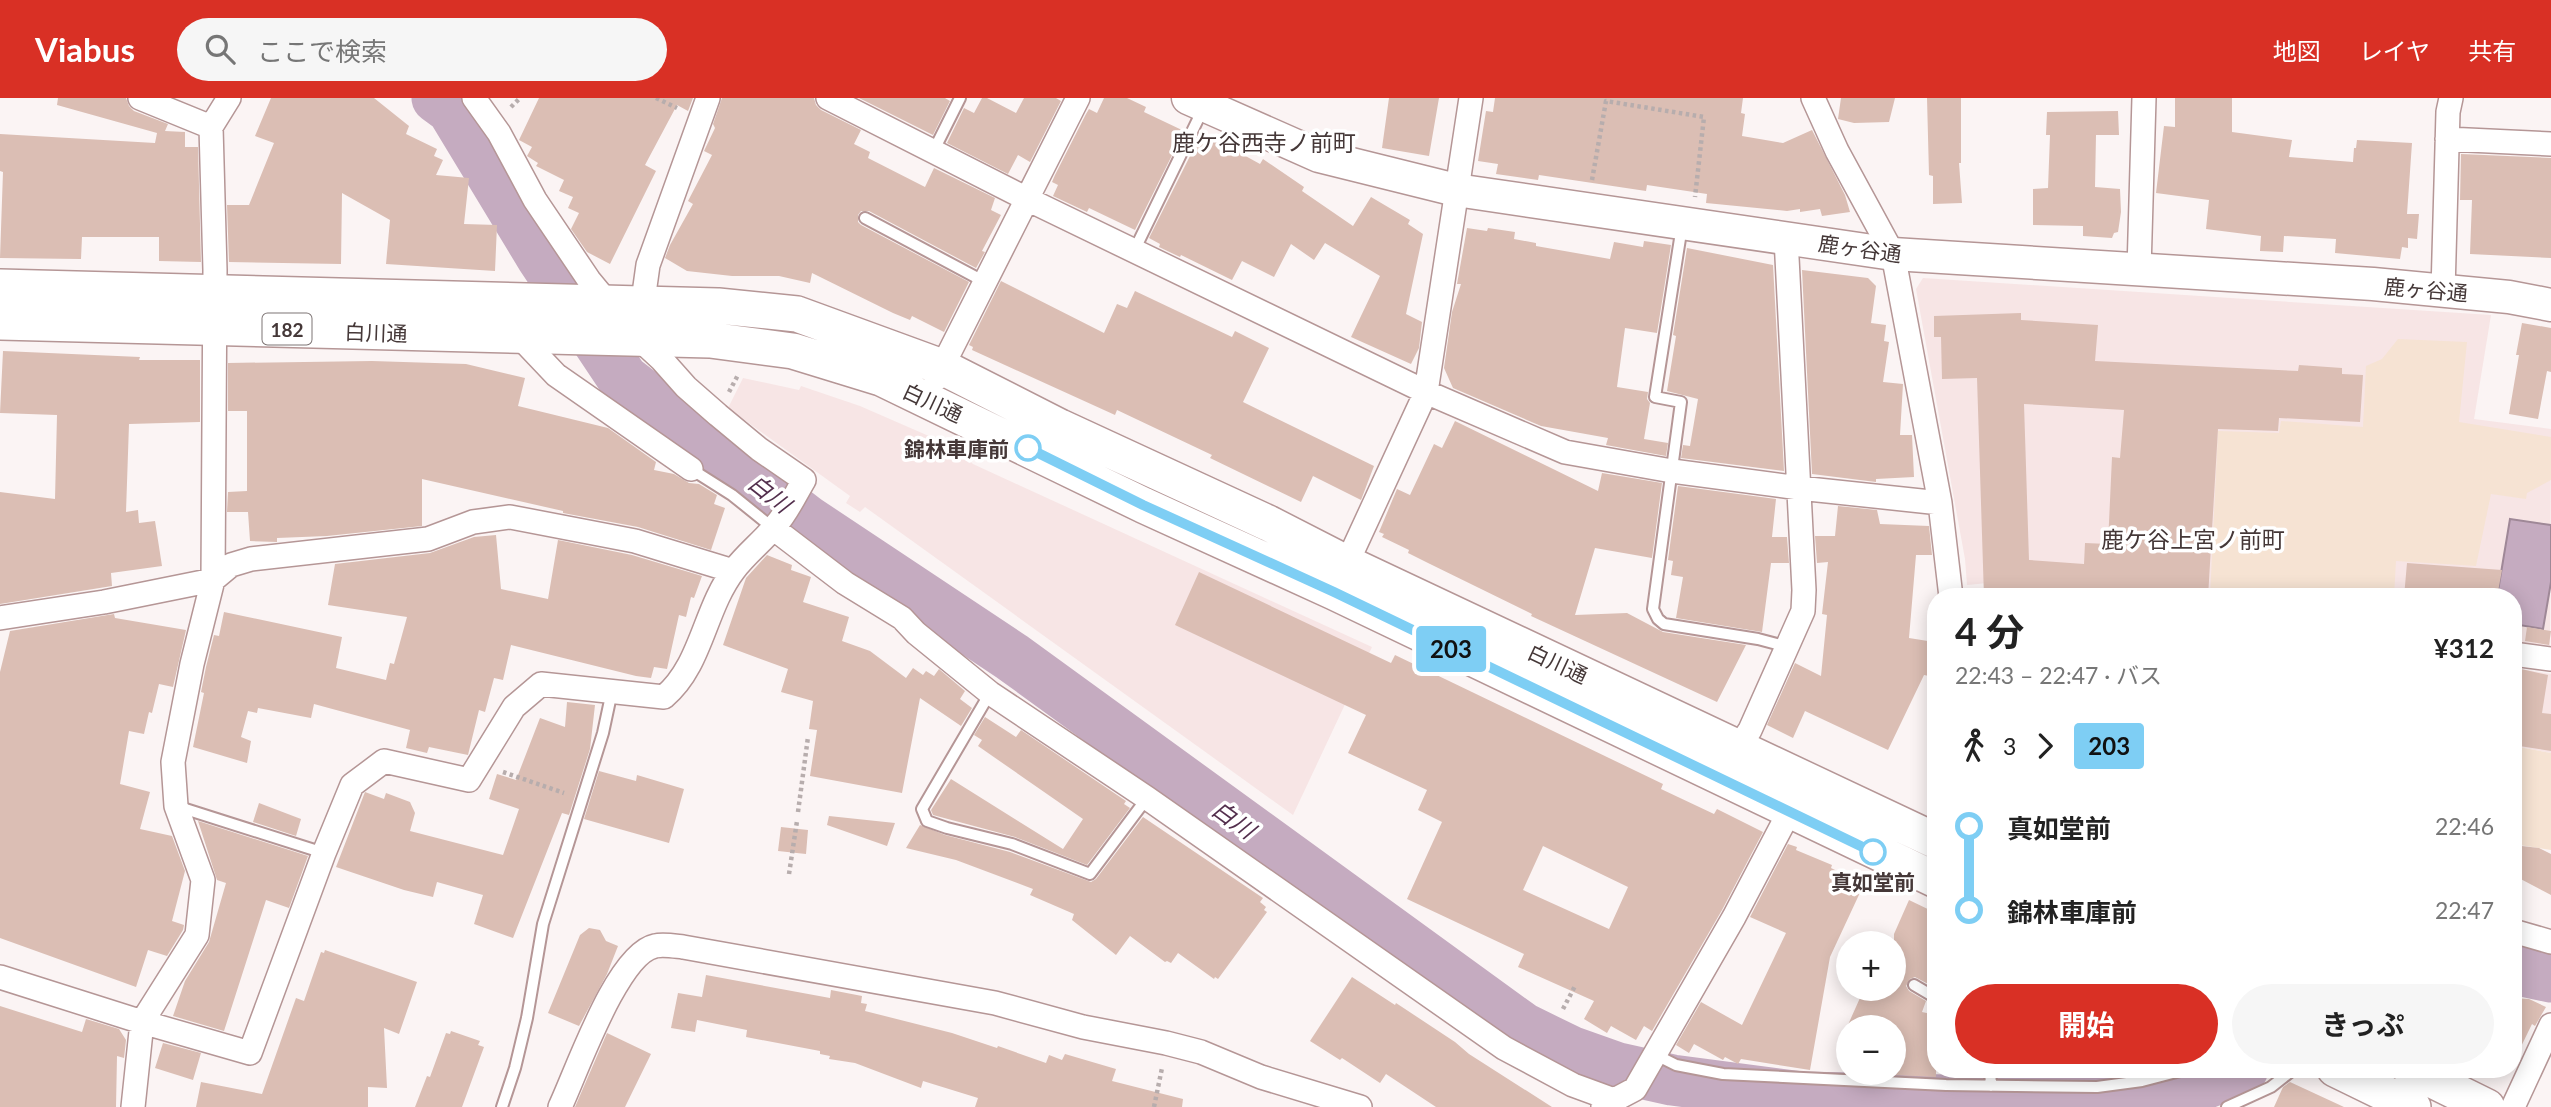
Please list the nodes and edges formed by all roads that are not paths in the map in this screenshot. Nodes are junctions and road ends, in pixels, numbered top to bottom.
1 (140, 98) edge
2 (229, 98) edge
3 (474, 98) edge
4 (708, 98) edge
5 (828, 98) edge
6 (960, 98) edge
7 (1078, 98) edge
8 (1471, 98) edge
9 (1813, 98) edge
10 (2144, 98) edge
11 (2451, 98) edge
12 (1196, 102) edge
13 (211, 127) junction
14 (2447, 139) junction
15 (2551, 144) edge
16 (933, 152) junction
17 (1456, 190) junction
18 (1027, 200) junction
19 (866, 218) dead end
20 (1687, 224) junction
21 (1786, 238) junction
22 (1134, 251) junction
23 (1893, 254) junction
24 (2139, 270) junction
25 (985, 282) junction
26 (0, 286) edge
27 (2443, 291) junction
28 (215, 292) junction
29 (616, 304) junction
30 (2551, 305) edge
31 (0, 322) edge
32 (213, 327) junction
33 (519, 336) junction
34 (630, 339) junction
35 (942, 367) junction
36 (1426, 392) junction
37 (926, 399) junction
38 (691, 468) joint
39 (1672, 471) junction
40 (1799, 488) junction
41 (1940, 503) junction
42 (776, 526) junction
43 (733, 571) junction
44 (1340, 577) junction
45 (213, 580) junction
46 (1950, 588) edge
47 (0, 618) edge
48 (1788, 647) junction
49 (2522, 655) edge
50 (2551, 659) edge
51 (612, 691) junction
52 (990, 693) junction
53 (1738, 748) junction
54 (1806, 781) junction
55 (1147, 798) junction
56 (176, 806) junction
57 (1789, 811) junction
58 (1927, 837) edge
59 (324, 853) junction
60 (1927, 876) edge
61 (2522, 934) edge
62 (2551, 942) edge
63 (0, 977) edge
64 (1914, 985) dead end
65 (1927, 993) edge
66 (142, 1022) junction
67 (2551, 1025) edge
68 (1652, 1059) junction
69 (1991, 1078) edge
70 (2154, 1078) edge
71 (2282, 1078) edge
72 (2353, 1078) edge
73 (2428, 1078) edge
74 (1991, 1086) junction
75 (1607, 1104) edge
76 (133, 1107) edge
77 (502, 1107) edge
78 (560, 1107) edge
79 (1360, 1107) edge
80 (2227, 1107) edge
81 (2413, 1107) edge
82 (2487, 1107) edge
83 (2513, 1107) edge

1 - 13 street
2 - 13 street
3 - 29 street
4 - 29 street
5 - 16 street
6 - 16 lane
7 - 18 street
8 - 17 street
9 - 23 street
10 - 24 street
11 - 14 street
12 - 17 street, 鹿ヶ谷通
12 - 22 lane
13 - 28 street
14 - 15 street
14 - 27 street
16 - 18 street
17 - 20 street, 鹿ヶ谷通
17 - 36 street
18 - 22 street
18 - 25 street
19 - 25 lane
20 - 21 street, 鹿ヶ谷通
20 - 39 lane
21 - 23 street, 鹿ヶ谷通
21 - 40 street
22 - 36 street
23 - 24 street, 鹿ヶ谷通
23 - 41 street
24 - 27 street, 鹿ヶ谷通
25 - 35 street
26 - 28 main road, 白川通 / 182
27 - 30 street, 鹿ヶ谷通
28 - 29 main road, 白川通 / 182
28 - 32 street
29 - 34 street
29 - 34 street
29 - 35 main road, 白川通 / 182
31 - 32 main road, 白川通 / 182
32 - 33 main road, 白川通 / 182
32 - 45 street
33 - 34 main road, 白川通 / 182
33 - 38 street
34 - 37 main road, 白川通 / 182
34 - 42 street
35 - 37 street
35 - 44 main road, 白川通 / 182
36 - 39 street
36 - 44 street
37 - 44 main road, 白川通 / 182
38 - 42 lane
39 - 40 street
39 - 48 lane
40 - 41 street
40 - 48 street
41 - 46 street
42 - 43 street
42 - 52 street
43 - 45 street
43 - 51 street
44 - 53 main road, 白川通 / 182
44 - 57 main road, 白川通 / 182
45 - 47 street
45 - 56 street
48 - 53 street
49 - 50 street
51 - 59 street
51 - 77 lane
52 - 55 street
52 - 55 lane
53 - 54 main road, 白川通 / 182
54 - 57 street
54 - 58 main road, 白川通 / 182
55 - 75 street
56 - 59 lane
56 - 66 street
57 - 60 main road, 白川通 / 182
57 - 68 street
59 - 66 street
61 - 62 street
63 - 66 street
64 - 65 lane
66 - 76 street
67 - 83 street
68 - 74 lane
68 - 75 street
69 - 74 lane
70 - 74 lane
71 - 80 lane
72 - 81 main road
73 - 82 main road
78 - 79 street

